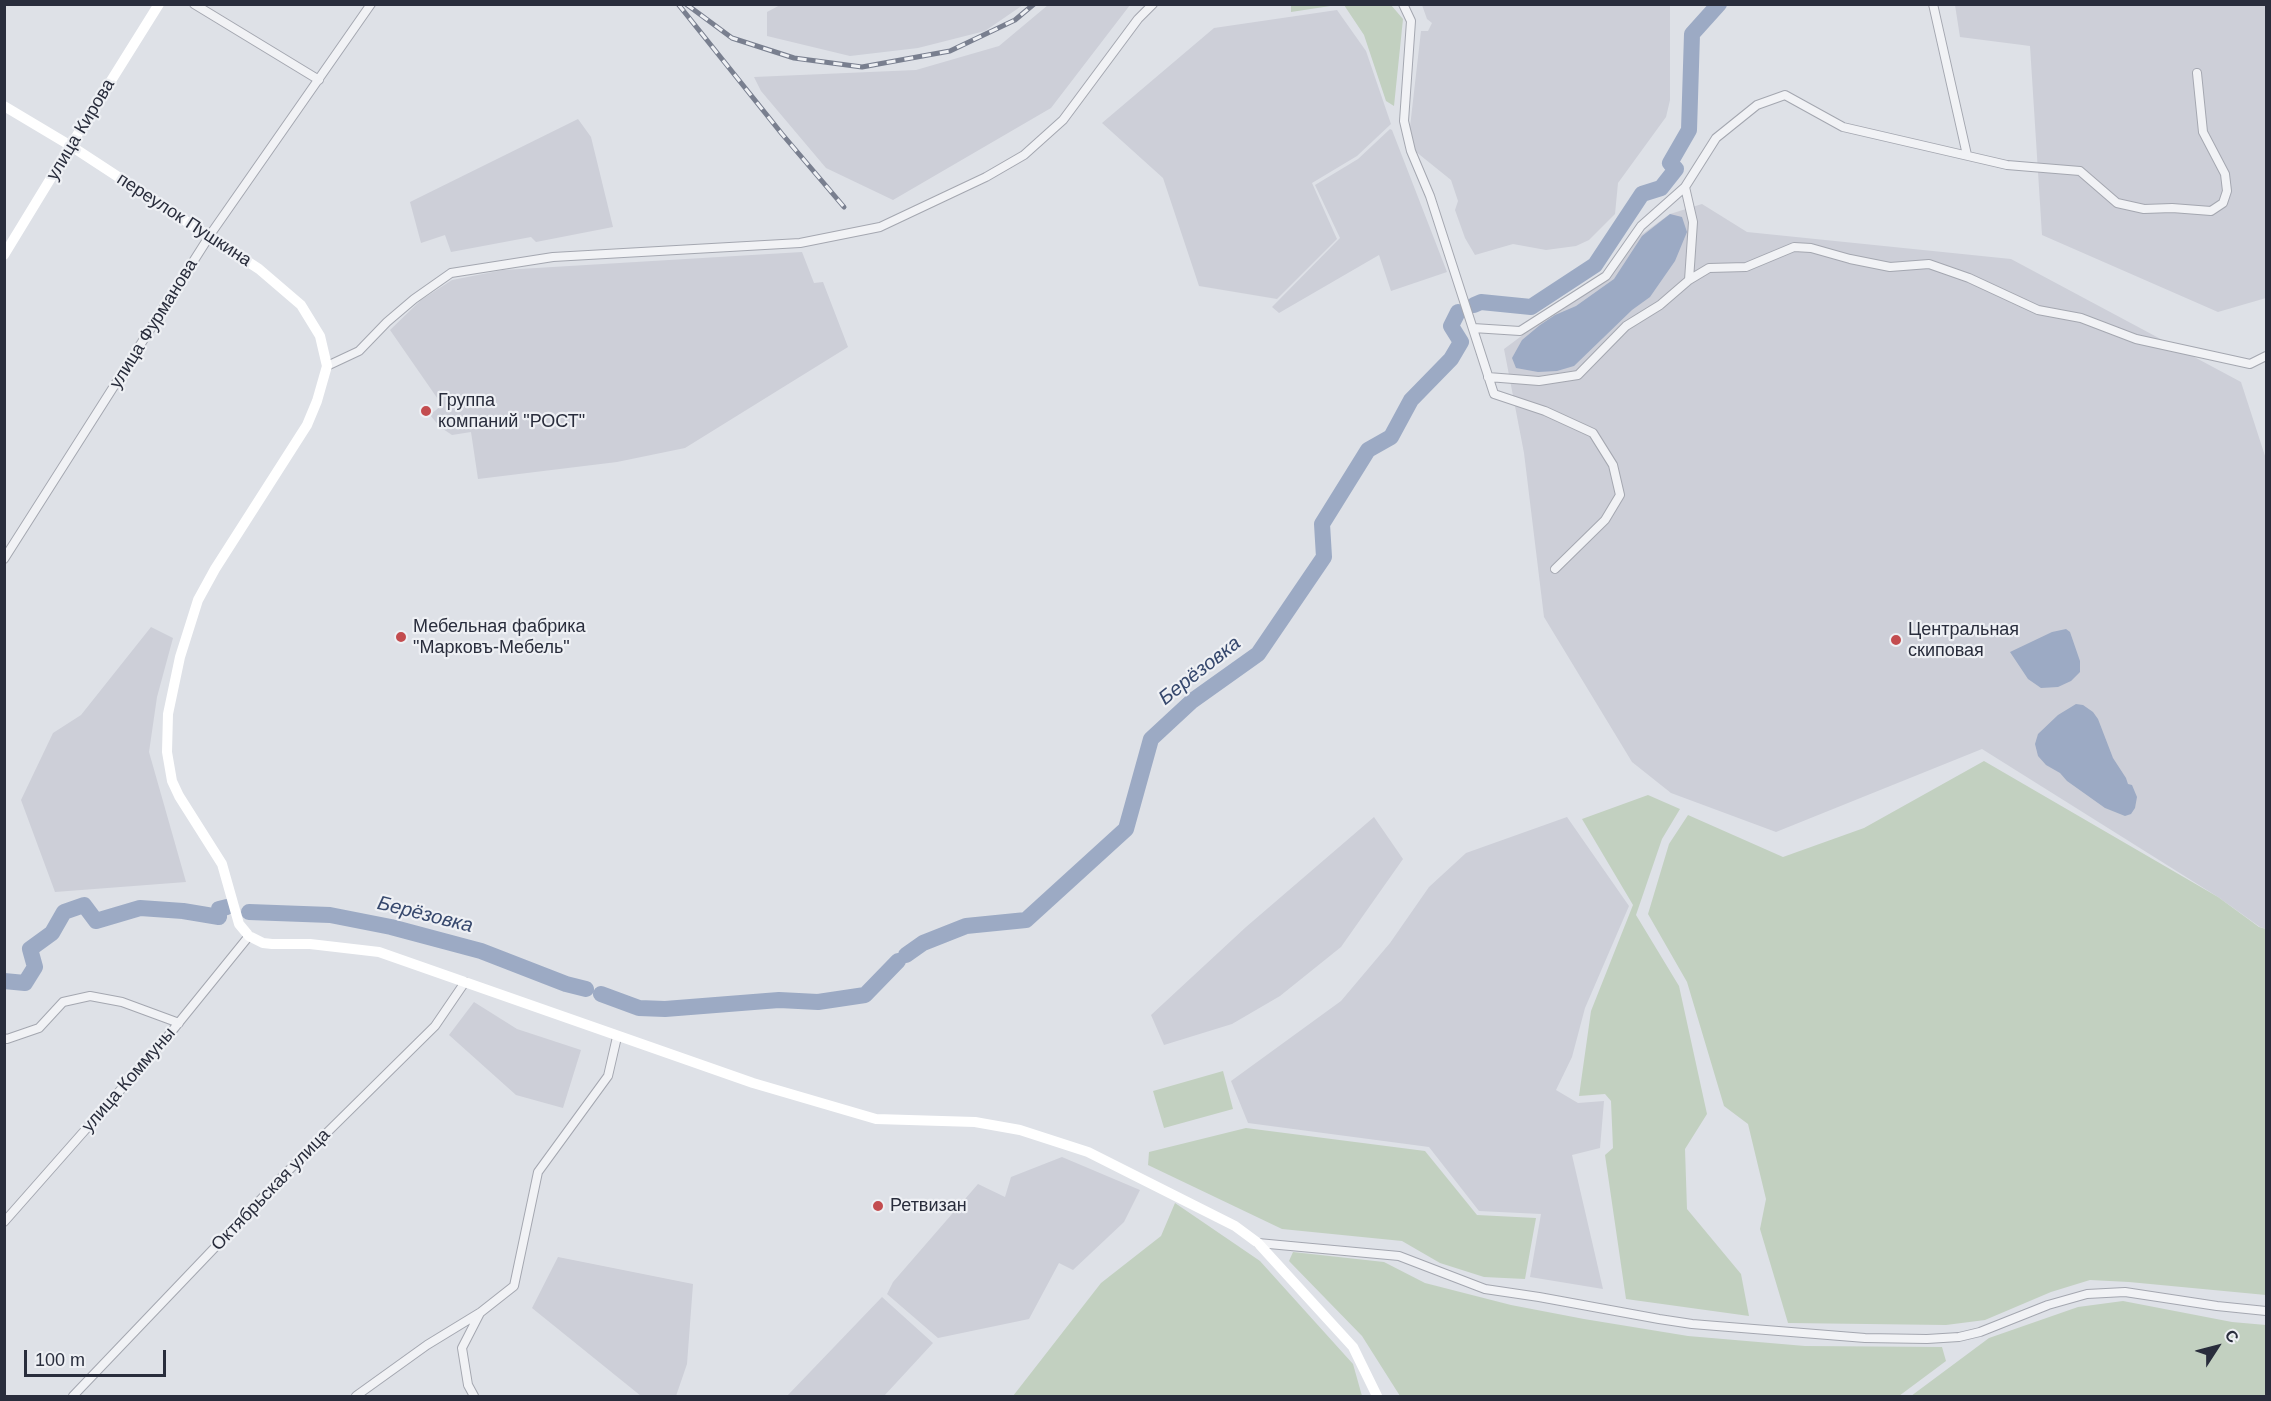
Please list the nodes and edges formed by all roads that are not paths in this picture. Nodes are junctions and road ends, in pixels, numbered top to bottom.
1 (159, 4) edge
2 (194, 4) edge
3 (371, 4) edge
4 (1153, 4) edge
5 (1403, 4) edge
6 (1932, 4) edge
7 (2197, 73) dead end
8 (319, 80) junction
9 (4, 106) edge
10 (71, 146) junction
11 (1967, 155) junction
12 (1685, 187) junction
13 (209, 237) junction
14 (4, 255) edge
15 (1689, 280) junction
16 (1473, 328) junction
17 (2266, 356) edge
18 (327, 366) junction
19 (1488, 377) junction
20 (4, 559) edge
21 (1555, 569) dead end
22 (249, 936) junction
23 (465, 982) junction
24 (179, 1023) junction
25 (616, 1037) junction
26 (4, 1038) edge
27 (4, 1222) edge
28 (1258, 1244) junction
29 (2266, 1311) edge
30 (481, 1312) junction
31 (73, 1396) edge
32 (356, 1396) edge
33 (474, 1396) edge
34 (1377, 1396) edge

1 - 10 street, улица Кирова
2 - 8 street
3 - 8 street, улица Фурманова
4 - 18 street
5 - 16 street
6 - 11 street
7 - 11 street
8 - 13 street, улица Фурманова
9 - 10 street, переулок Пушкина
10 - 13 street, переулок Пушкина
10 - 14 street, улица Кирова
11 - 12 street
12 - 15 street
12 - 16 street
13 - 18 street, переулок Пушкина
13 - 20 street, улица Фурманова
15 - 17 street
15 - 19 street
16 - 19 street
18 - 22 street
19 - 21 street
22 - 23 street
22 - 24 street, улица Коммуны
23 - 25 street
23 - 31 street, Октябрьская улица
24 - 26 street
24 - 27 street, улица Коммуны
25 - 28 street
25 - 30 street
28 - 29 street
28 - 34 street
30 - 32 street
30 - 33 street

